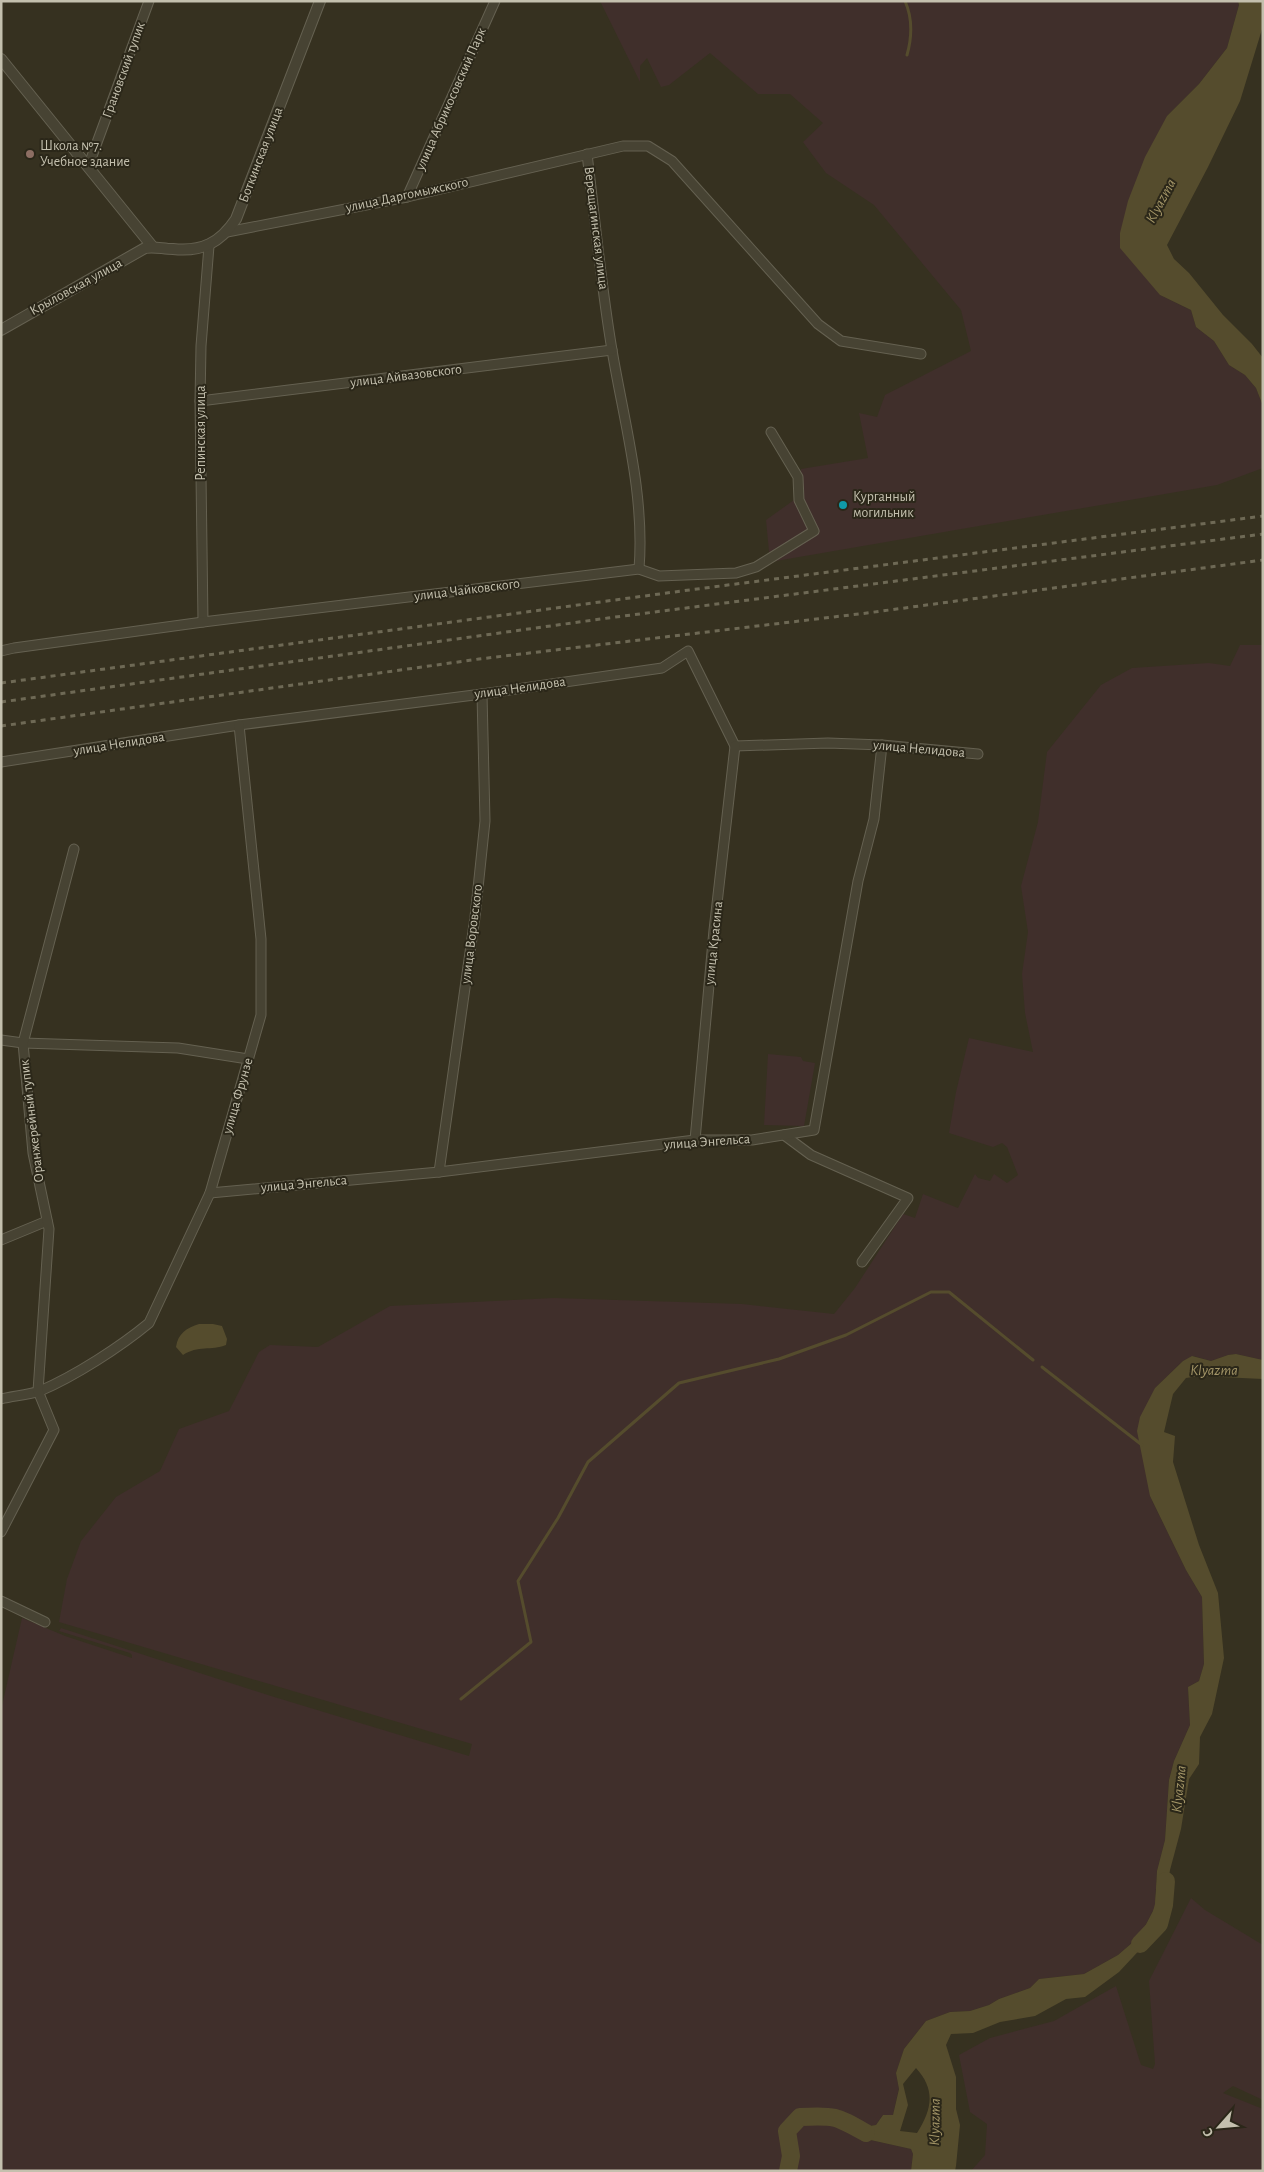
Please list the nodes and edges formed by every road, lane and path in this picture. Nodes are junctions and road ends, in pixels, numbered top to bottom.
1 (149, 1) edge
2 (320, 1) edge
3 (495, 1) edge
4 (1, 59) edge
5 (587, 154) junction
6 (88, 167) junction
7 (407, 197) junction
8 (227, 232) junction
9 (152, 246) junction
10 (209, 246) junction
11 (1, 330) edge
12 (612, 350) junction
13 (921, 354) dead end
14 (200, 401) junction
15 (771, 432) dead end
16 (638, 569) junction
17 (203, 622) junction
18 (1, 651) edge
19 (482, 694) junction
20 (239, 725) junction
21 (882, 745) junction
22 (735, 746) junction
23 (978, 754) dead end
24 (1, 762) edge
25 (74, 849) dead end
26 (1, 1040) edge
27 (23, 1043) junction
28 (248, 1059) junction
29 (784, 1135) junction
30 (695, 1140) junction
31 (439, 1172) junction
32 (210, 1193) junction
33 (47, 1221) junction
34 (1, 1240) edge
35 (862, 1262) dead end
36 (38, 1391) junction
37 (1, 1399) edge
38 (1, 1532) edge
39 (1, 1601) edge
40 (45, 1622) dead end

1 - 6 street, Грановский тупик
2 - 8 street, Боткинская улица
3 - 7 street, улица Абрикосовский Парк
4 - 6 street
5 - 7 street, улица Даргомыжского
5 - 12 street, Верещагинская улица
5 - 13 street, Верещагинская улица
6 - 9 street
7 - 8 street, улица Даргомыжского
8 - 10 street, Боткинская улица
9 - 10 street
9 - 11 street, Крыловская улица
10 - 14 street, Репинская улица
12 - 14 street, улица Айвазовского
12 - 16 street, Верещагинская улица
14 - 17 street, Репинская улица
15 - 16 street, улица Чайковского
16 - 17 street, улица Чайковского
17 - 18 street, улица Чайковского
19 - 20 street, улица Нелидова
19 - 22 street, улица Нелидова
19 - 31 street, улица Воровского
20 - 24 street, улица Нелидова
20 - 28 street, улица Фрунзе
21 - 22 street, улица Нелидова
21 - 23 street, улица Нелидова
21 - 29 street, улица Энгельса
22 - 30 street, улица Красина
25 - 27 street, Оранжерейный тупик
26 - 27 street
27 - 28 street
27 - 33 street, Оранжерейный тупик
28 - 32 street, улица Фрунзе
29 - 30 street, улица Энгельса
29 - 35 street
30 - 31 street, улица Энгельса
31 - 32 street, улица Энгельса
32 - 36 street, улица Фрунзе
33 - 34 street
33 - 36 street, Оранжерейный тупик
36 - 37 street, улица Фрунзе
36 - 38 street, Оранжерейный тупик
39 - 40 street

